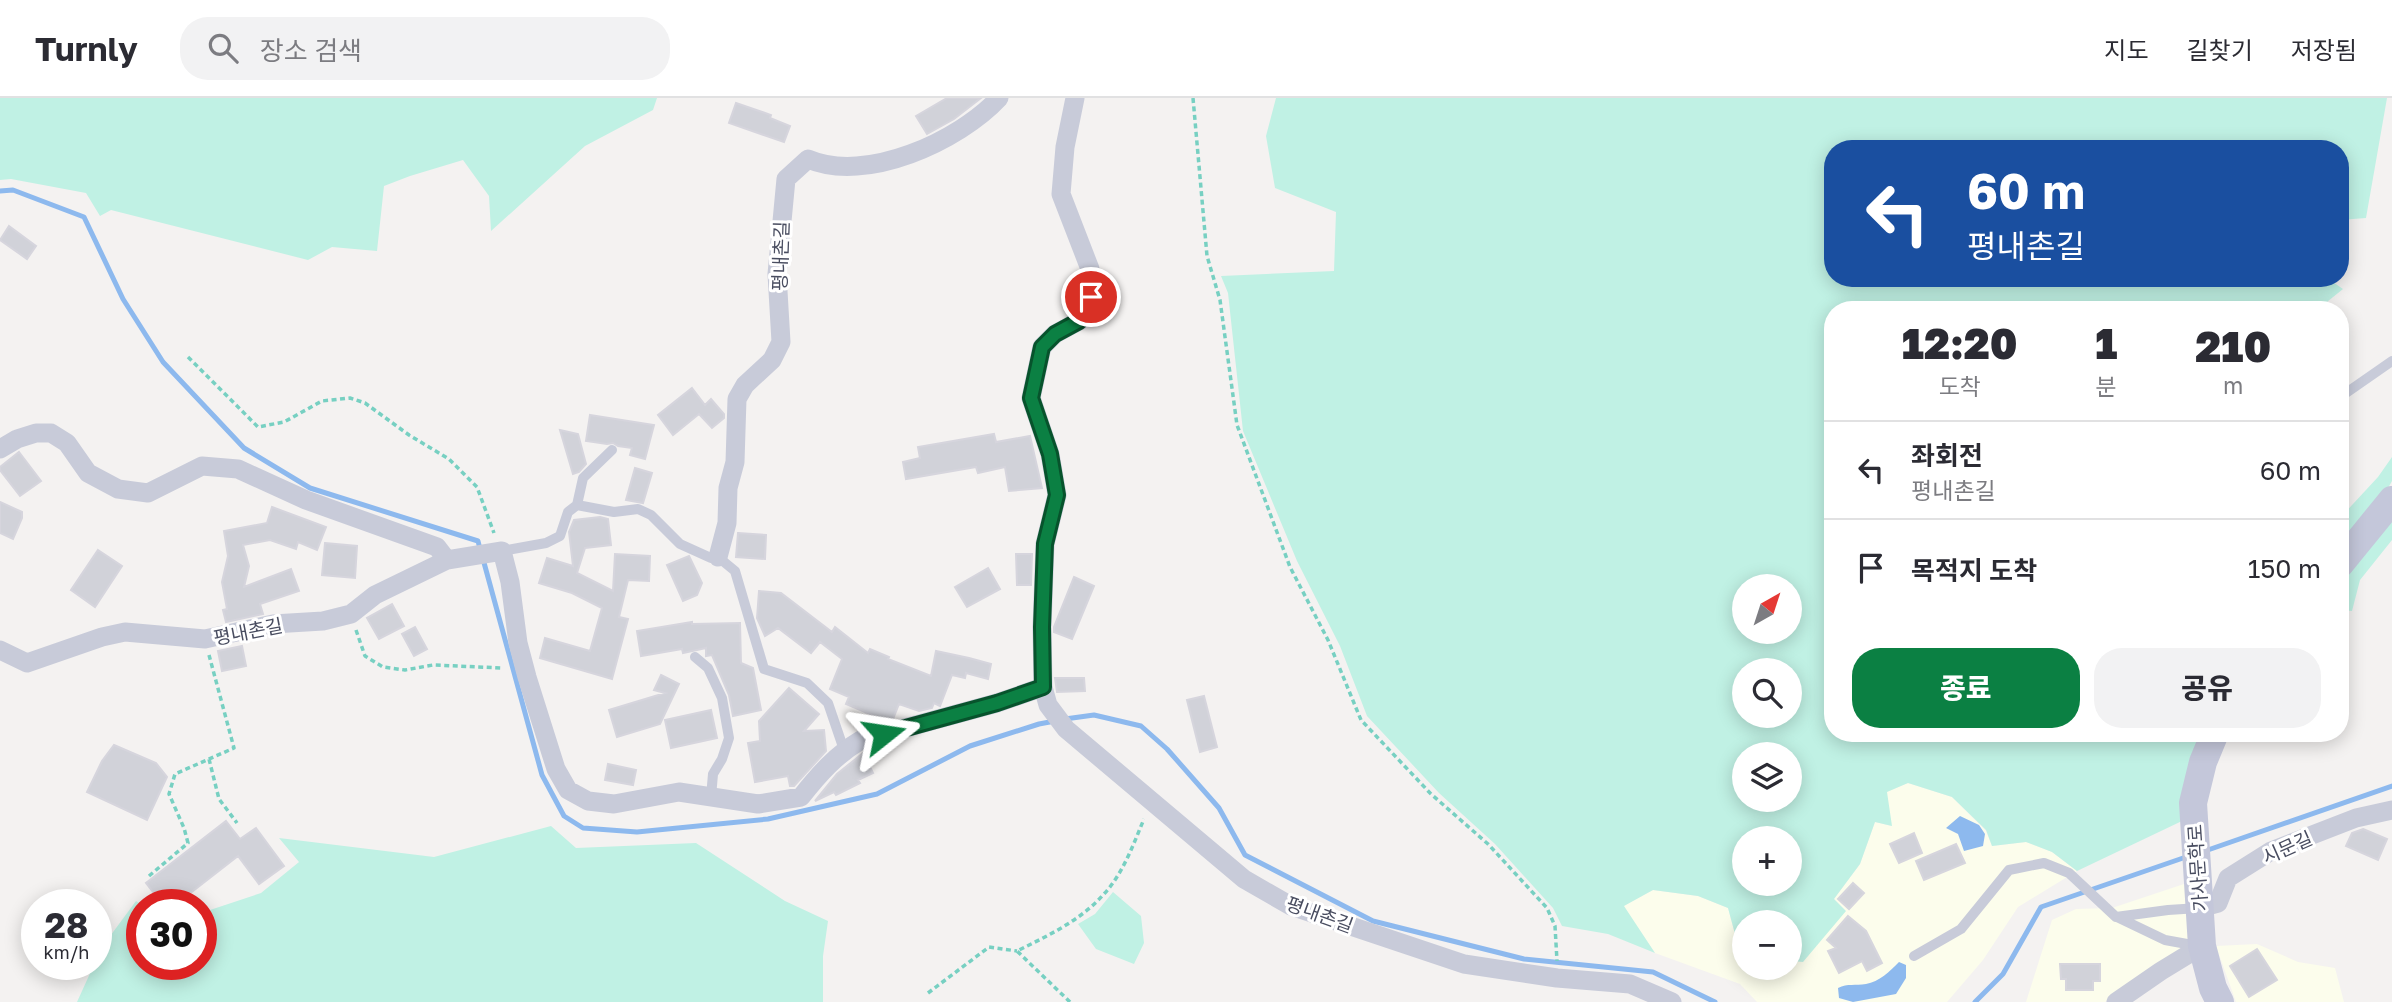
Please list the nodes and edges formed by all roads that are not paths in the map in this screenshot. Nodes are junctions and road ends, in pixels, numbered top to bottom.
1 (999, 98) edge
2 (1075, 98) edge
3 (2392, 361) edge
4 (2349, 391) edge
5 (0, 449) edge
6 (612, 450) dead end
7 (2392, 500) edge
8 (577, 505) junction
9 (498, 552) junction
10 (2349, 553) edge
11 (719, 556) junction
12 (456, 559) junction
13 (0, 650) edge
14 (695, 657) dead end
15 (1045, 696) junction
16 (2212, 742) edge
17 (844, 750) junction
18 (710, 797) junction
19 (2392, 810) edge
20 (2199, 897) junction
21 (2113, 914) junction
22 (2202, 946) junction
23 (1914, 956) dead end
24 (1672, 1002) edge
25 (2116, 1002) edge
26 (2220, 1002) edge

1 - 11 street, 평내촌길
2 - 15 street
3 - 4 lane
5 - 12 street
6 - 8 lane, 평내촌길
7 - 10 main road
8 - 9 lane, 평내촌길
8 - 11 lane
9 - 12 street, 평내촌길
9 - 18 street
11 - 17 lane
12 - 13 street, 평내촌길
14 - 18 lane
15 - 17 street
15 - 24 street, 평내촌길
16 - 20 main road, 가사문학로
17 - 18 street
19 - 20 street, 시문길
20 - 21 lane
20 - 22 main road, 가사문학로
21 - 22 lane
21 - 23 lane
22 - 25 street
22 - 26 main road, 가사문학로

